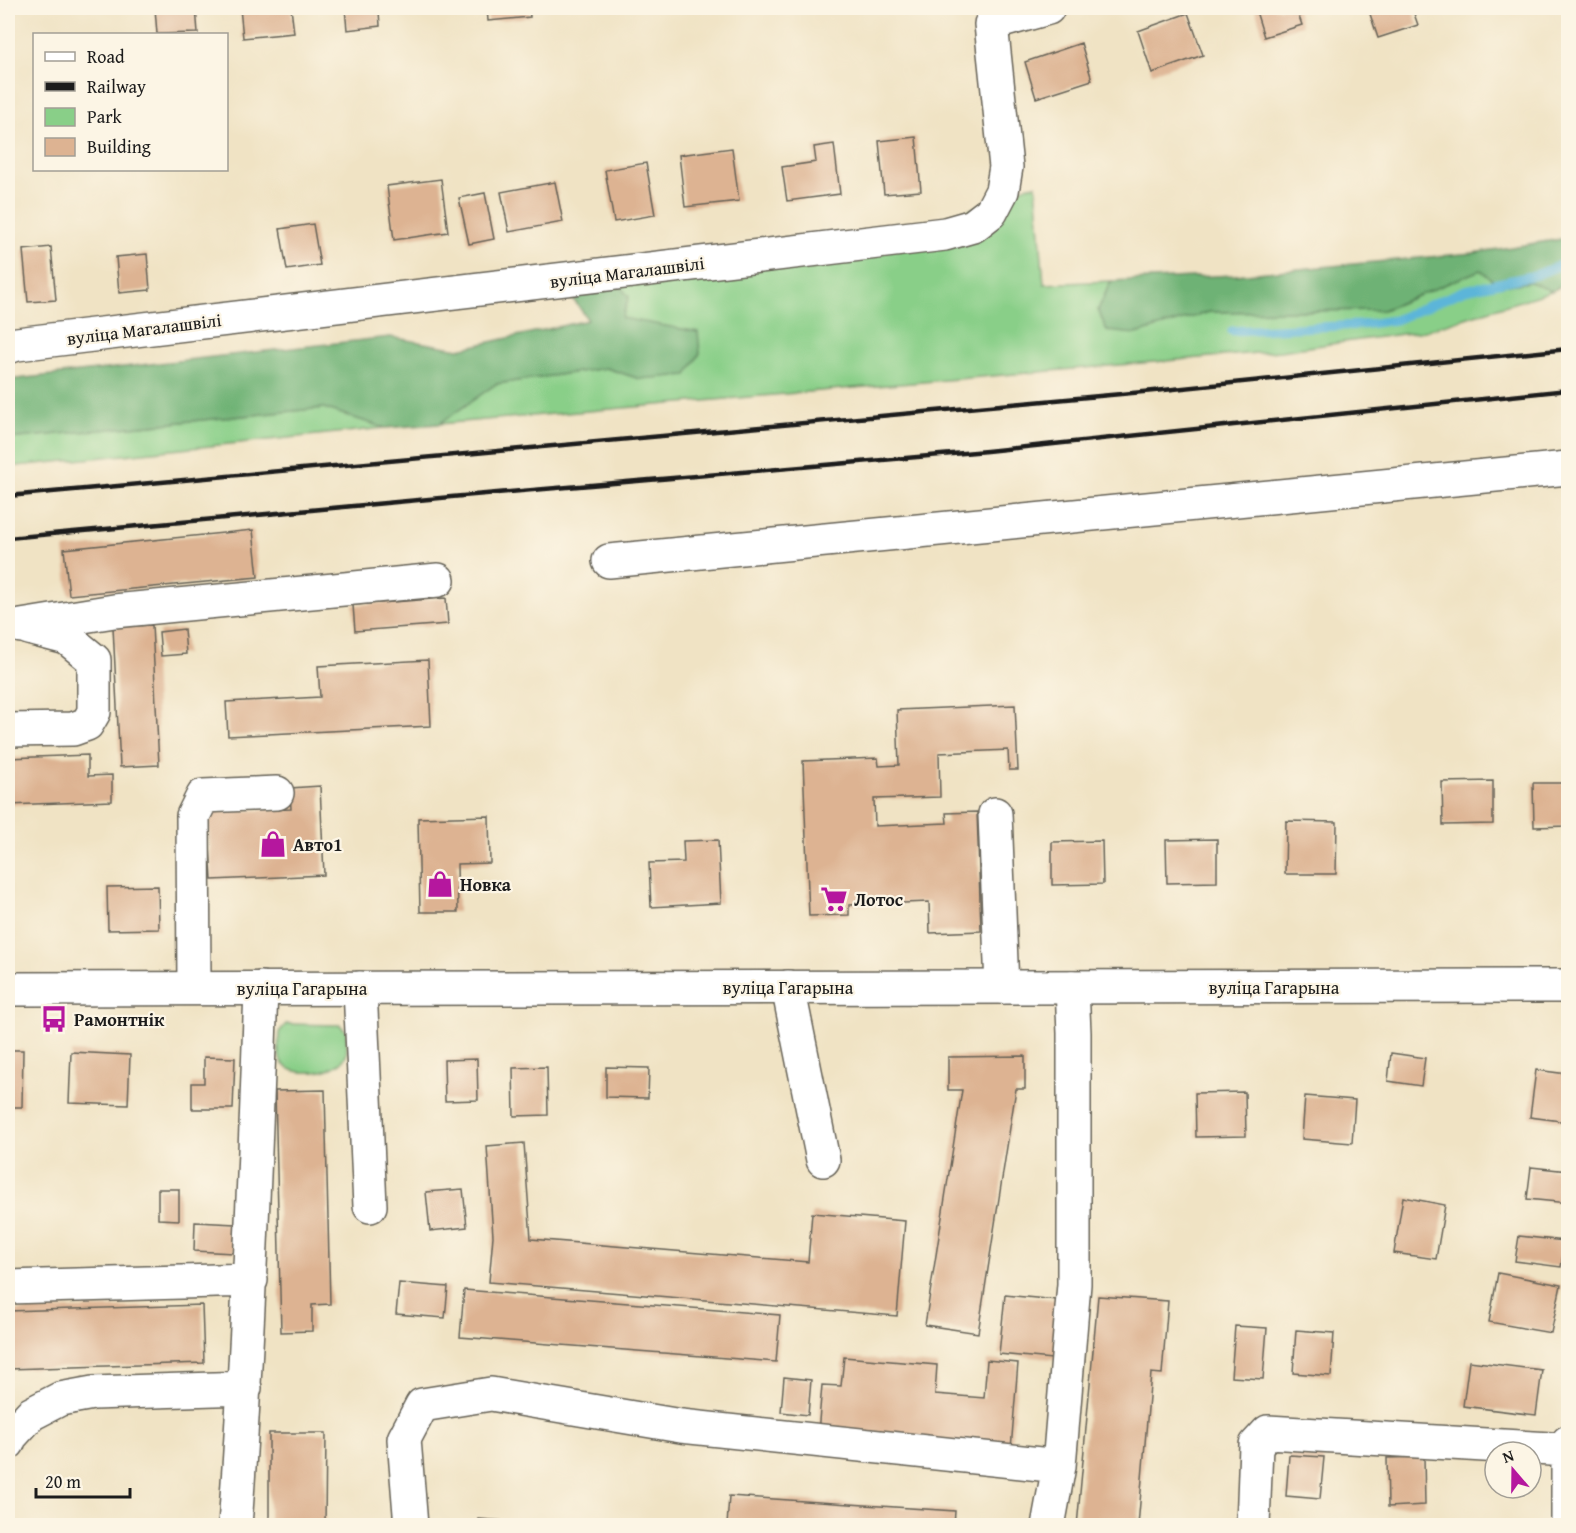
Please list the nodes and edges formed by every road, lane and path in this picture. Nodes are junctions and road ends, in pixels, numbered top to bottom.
1 (1048, 8) edge
2 (984, 16) edge
3 (8, 347) edge
4 (1569, 468) edge
5 (609, 561) dead end
6 (438, 580) dead end
7 (14, 628) edge
8 (8, 730) edge
9 (277, 792) dead end
10 (995, 814) dead end
11 (1569, 986) edge
12 (788, 987) junction
13 (1002, 987) junction
14 (1072, 987) junction
15 (194, 988) junction
16 (261, 988) junction
17 (360, 988) junction
18 (8, 989) edge
19 (823, 1160) dead end
20 (370, 1206) dead end
21 (250, 1280) junction
22 (8, 1287) edge
23 (245, 1388) junction
24 (8, 1443) edge
25 (1568, 1446) edge
26 (1059, 1466) junction
27 (235, 1526) edge
28 (411, 1526) edge
29 (1048, 1526) edge
30 (1253, 1526) edge
31 (1568, 1526) edge

1 - 2 main road, вуліца Магалашвілі
2 - 3 main road, вуліца Магалашвілі
4 - 5 main road
6 - 7 main road
7 - 8 main road
9 - 15 main road
10 - 13 main road
11 - 14 main road, вуліца Гагарына
12 - 13 main road, вуліца Гагарына
12 - 17 main road, вуліца Гагарына
12 - 19 main road
13 - 14 main road, вуліца Гагарына
14 - 26 main road
15 - 16 main road, вуліца Гагарына
15 - 18 main road, вуліца Гагарына
16 - 17 main road, вуліца Гагарына
16 - 21 main road
17 - 20 main road
21 - 22 main road
21 - 23 main road
23 - 24 main road
23 - 27 main road
25 - 30 main road
25 - 31 main road
26 - 28 main road
26 - 29 main road

